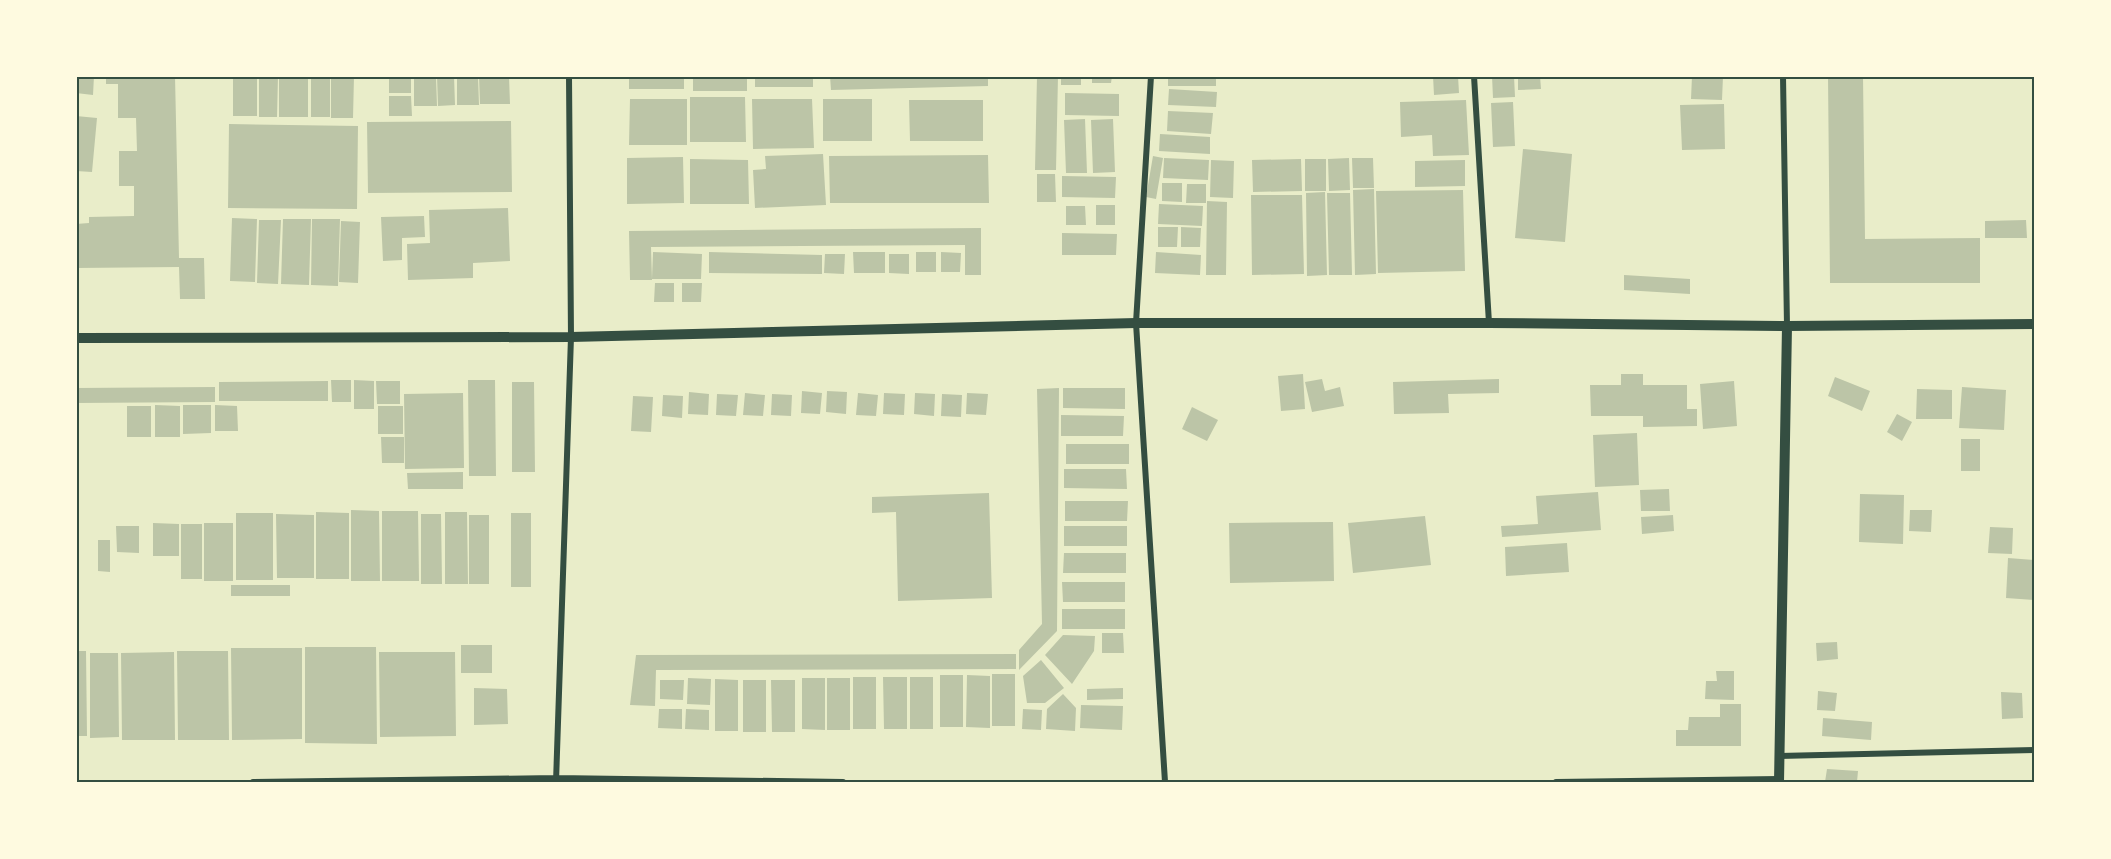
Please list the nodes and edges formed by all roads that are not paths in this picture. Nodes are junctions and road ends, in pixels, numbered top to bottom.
1 (569, 76) edge
2 (1151, 76) edge
3 (1474, 76) edge
4 (1783, 76) edge
5 (1136, 323) junction
6 (1489, 323) junction
7 (2034, 324) edge
8 (1787, 326) junction
9 (572, 337) junction
10 (76, 338) edge
11 (2034, 750) edge
12 (1779, 756) junction
13 (556, 780) edge
14 (1779, 781) edge
15 (253, 783) edge
16 (843, 783) edge
17 (1165, 783) edge
18 (1556, 783) edge

1 - 9 street
2 - 5 street
3 - 6 street
4 - 8 street
5 - 6 street
5 - 9 street
5 - 17 street
6 - 8 street
7 - 8 street
8 - 12 street
9 - 10 street
9 - 13 street
11 - 12 street
12 - 14 street
13 - 15 street
13 - 16 street
14 - 18 street

